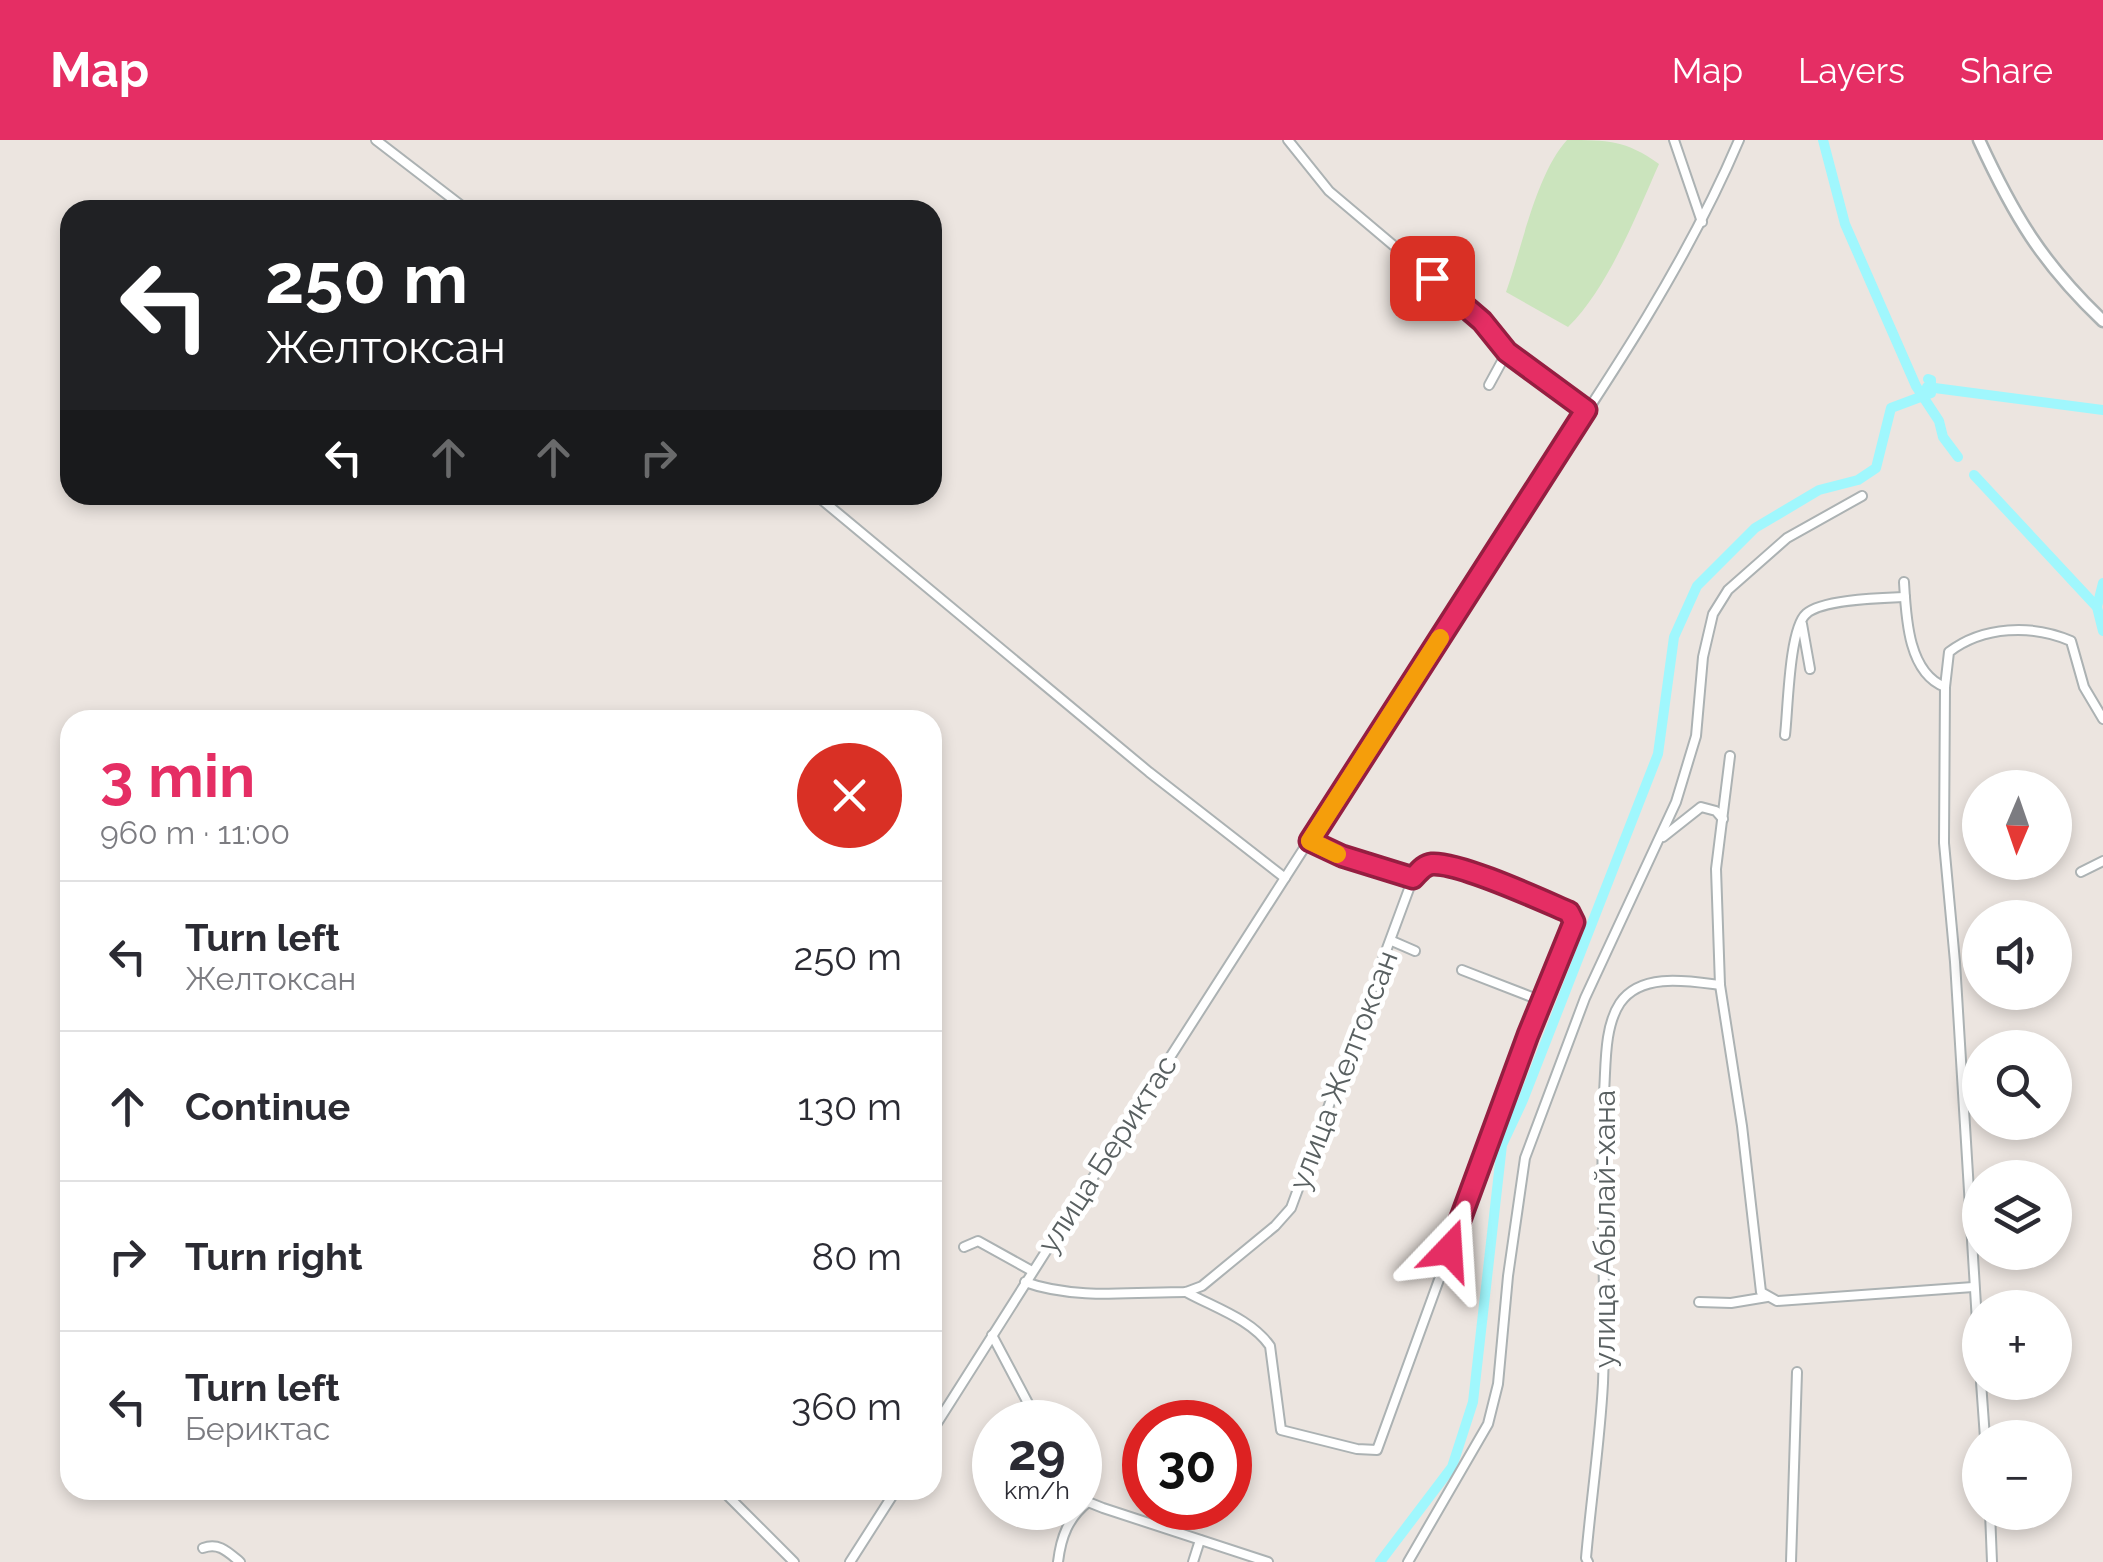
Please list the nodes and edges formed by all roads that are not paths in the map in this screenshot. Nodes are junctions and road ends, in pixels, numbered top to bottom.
1 (376, 140) edge
2 (1288, 140) edge
3 (1674, 140) edge
4 (1739, 140) edge
5 (1980, 140) edge
6 (454, 200) edge
7 (1702, 222) junction
8 (2103, 321) edge
9 (1507, 352) junction
10 (1489, 384) dead end
11 (1586, 410) junction
12 (1862, 496) dead end
13 (828, 505) edge
14 (1904, 582) dead end
15 (1905, 597) junction
16 (1802, 618) junction
17 (1810, 668) dead end
18 (1945, 687) junction
19 (2103, 719) edge
20 (1786, 735) dead end
21 (1730, 756) dead end
22 (1723, 820) junction
23 (1660, 840) junction
24 (1310, 841) junction
25 (2103, 861) edge
26 (2081, 872) dead end
27 (1285, 878) junction
28 (1413, 878) junction
29 (1392, 941) junction
30 (1415, 951) dead end
31 (1462, 970) dead end
32 (1720, 985) junction
33 (1542, 1001) junction
34 (964, 1248) dead end
35 (1032, 1271) junction
36 (1026, 1282) junction
37 (1973, 1287) junction
38 (1973, 1290) edge
39 (1186, 1292) junction
40 (1766, 1297) junction
41 (1699, 1302) dead end
42 (992, 1336) junction
43 (1796, 1372) dead end
44 (1026, 1400) edge
45 (942, 1415) edge
46 (732, 1500) edge
47 (890, 1500) edge
48 (1102, 1507) edge
49 (1065, 1530) edge
50 (1991, 1530) edge
51 (1200, 1540) junction
52 (203, 1548) dead end
53 (1585, 1561) edge
54 (240, 1562) edge
55 (794, 1562) edge
56 (850, 1562) edge
57 (1058, 1562) edge
58 (1192, 1562) edge
59 (1268, 1562) edge
60 (1408, 1562) edge
61 (1791, 1562) edge
62 (1992, 1562) edge

1 - 6 street
2 - 9 street
3 - 7 street
4 - 7 street, улица Бериктас
5 - 8 street
7 - 11 street, улица Бериктас
9 - 10 street
9 - 11 street
11 - 24 street, улица Бериктас
12 - 23 street
13 - 27 street
14 - 15 street
15 - 16 street
15 - 18 street
16 - 17 street
16 - 20 street
18 - 19 street
18 - 37 street
21 - 22 street
22 - 23 street
22 - 32 street
23 - 60 street
24 - 27 street, улица Бериктас
24 - 28 street
25 - 26 street
27 - 35 street, улица Бериктас
28 - 29 street, улица Желтоксан
28 - 33 street
29 - 30 street
29 - 39 street, улица Желтоксан
31 - 33 street
32 - 40 street
32 - 53 street, улица Абылай-хана
33 - 39 street
34 - 35 street
35 - 36 street, улица Бериктас
36 - 39 street
36 - 42 street, улица Бериктас
37 - 38 street
37 - 40 street
40 - 41 street
42 - 44 street
42 - 45 street, улица Бериктас
43 - 61 street
46 - 55 street
47 - 56 street
48 - 51 street
49 - 57 street
50 - 62 street
51 - 58 street
51 - 59 street
52 - 54 street

